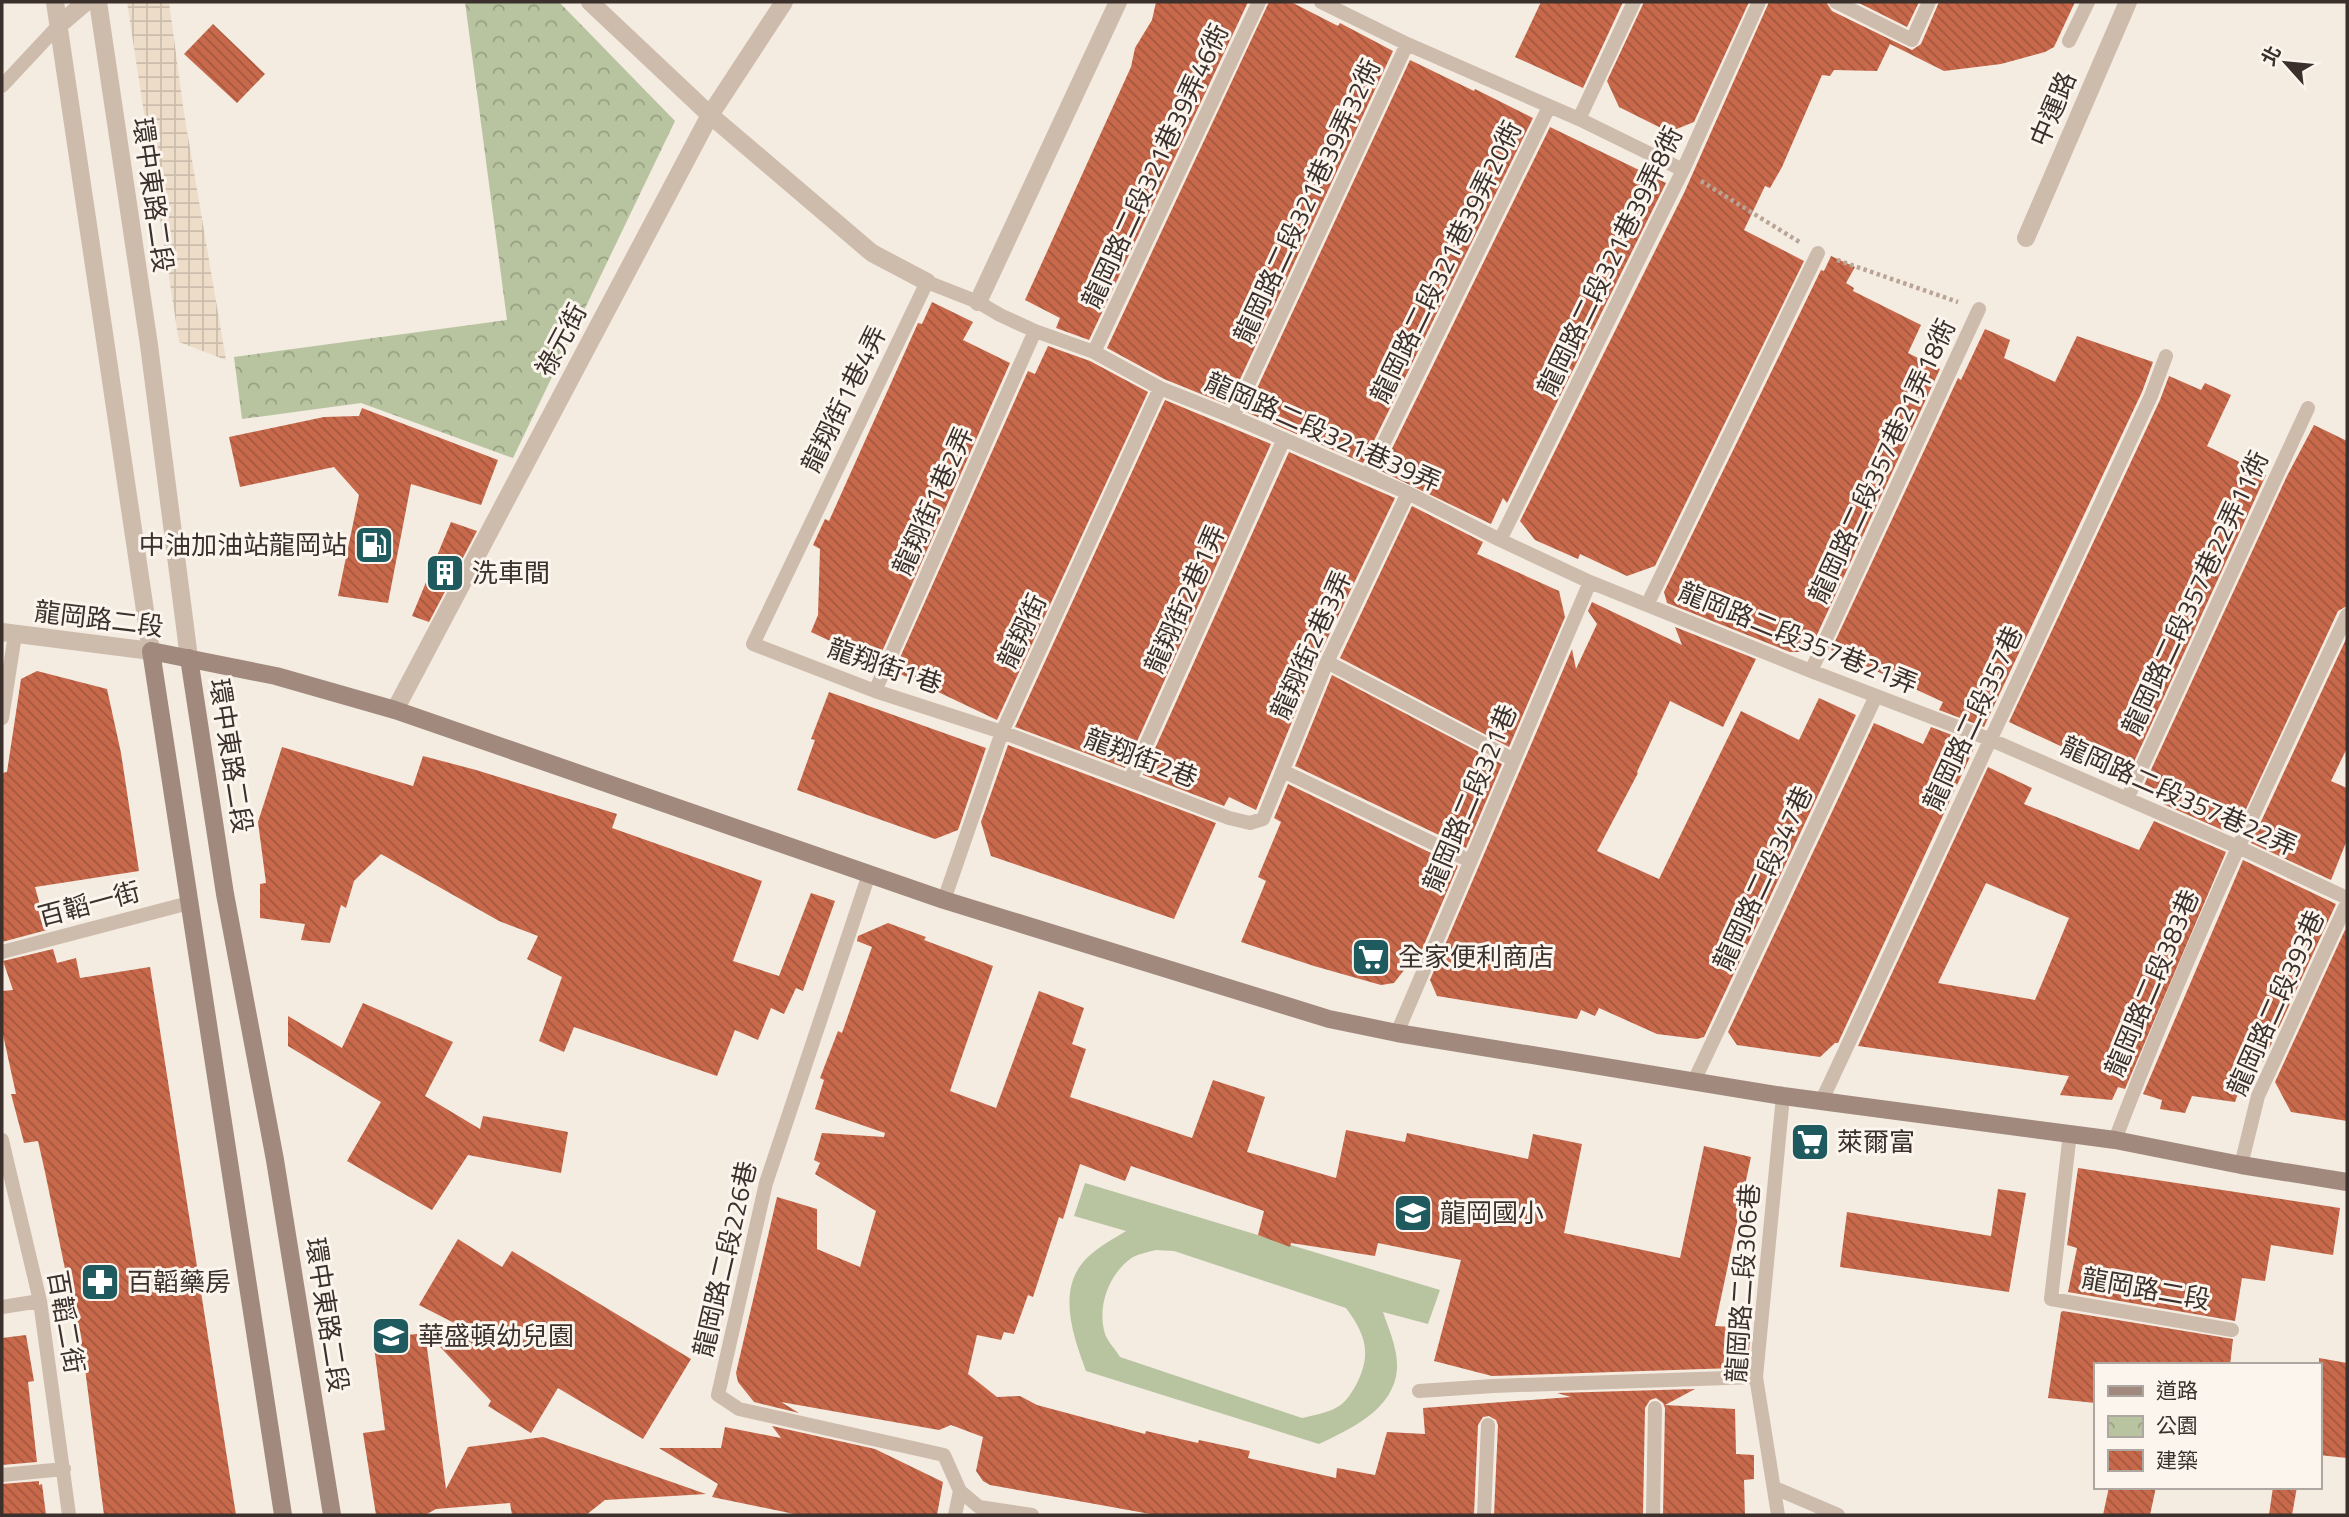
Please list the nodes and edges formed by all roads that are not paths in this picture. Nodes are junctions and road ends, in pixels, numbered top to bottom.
1 (55, 2) edge
2 (86, 2) edge
3 (98, 2) edge
4 (590, 2) edge
5 (784, 2) edge
6 (1118, 2) edge
7 (1259, 2) edge
8 (1321, 2) edge
9 (1634, 2) edge
10 (1759, 2) edge
11 (1836, 2) edge
12 (1928, 2) edge
13 (2088, 2) edge
14 (2128, 2) edge
15 (59, 25) junction
16 (2069, 41) dead end
17 (1406, 44) junction
18 (2, 86) edge
19 (1549, 107) junction
20 (709, 115) junction
21 (1579, 119) junction
22 (1683, 170) junction
23 (2026, 238) dead end
24 (1818, 253) dead end
25 (927, 282) junction
26 (978, 302) junction
27 (1979, 309) dead end
28 (1035, 331) junction
29 (1094, 352) junction
30 (2166, 356) dead end
31 (1160, 388) junction
32 (2308, 408) dead end
33 (1233, 417) junction
34 (1284, 439) junction
35 (1368, 475) junction
36 (1408, 493) junction
37 (1500, 540) junction
38 (1590, 582) junction
39 (1647, 605) junction
40 (2347, 615) edge
41 (8, 633) edge
42 (753, 644) joint
43 (151, 651) junction
44 (190, 658) junction
45 (1327, 662) junction
46 (1811, 671) junction
47 (876, 691) junction
48 (1876, 696) junction
49 (395, 710) junction
50 (2, 718) edge
51 (1002, 732) junction
52 (1989, 739) junction
53 (1514, 760) junction
54 (1283, 771) junction
55 (1130, 780) junction
56 (2127, 799) junction
57 (1264, 819) joint
58 (2238, 847) junction
59 (1469, 861) junction
60 (869, 874) junction
61 (944, 900) junction
62 (2347, 901) edge
63 (189, 903) junction
64 (2, 952) edge
65 (1397, 1033) junction
66 (1694, 1081) junction
67 (1783, 1096) junction
68 (1822, 1100) junction
69 (2070, 1133) junction
70 (2, 1140) edge
71 (2115, 1140) junction
72 (2241, 1165) junction
73 (2347, 1182) edge
74 (40, 1301) junction
75 (2, 1307) edge
76 (2232, 1330) dead end
77 (1756, 1377) junction
78 (1419, 1391) dead end
79 (1655, 1408) dead end
80 (1488, 1425) dead end
81 (64, 1469) junction
82 (2, 1475) edge
83 (1774, 1488) junction
84 (960, 1491) junction
85 (69, 1515) edge
86 (284, 1515) edge
87 (332, 1515) edge
88 (955, 1515) edge
89 (1032, 1515) edge
90 (1484, 1515) edge
91 (1654, 1515) edge
92 (1778, 1515) edge
93 (1838, 1515) edge

1 - 15 street
2 - 15 street
3 - 44 street, 環中東路二段
4 - 20 street
5 - 20 street, 祿元街
6 - 26 street
7 - 29 lane, 龍岡路二段321巷39弄46衖
8 - 17 lane
9 - 21 lane
10 - 22 lane, 龍岡路二段321巷39弄8衖
11 - 12 lane
13 - 16 lane
14 - 23 street, 中運路
15 - 18 lane
15 - 43 street
17 - 19 lane
17 - 33 lane, 龍岡路二段321巷39弄32衖
19 - 21 lane
19 - 35 lane, 龍岡路二段321巷39弄20衖
20 - 25 street
20 - 49 street, 祿元街
21 - 22 lane
22 - 37 lane, 龍岡路二段321巷39弄8衖
24 - 39 lane
25 - 26 lane
25 - 42 lane, 龍翔街1巷4弄
26 - 28 lane
27 - 46 lane, 龍岡路二段357巷21弄18衖
28 - 29 lane, 龍岡路二段321巷39弄
28 - 47 lane, 龍翔街1巷2弄
29 - 31 lane, 龍岡路二段321巷39弄
30 - 52 lane, 龍岡路二段357巷
31 - 33 lane, 龍岡路二段321巷39弄
31 - 51 lane, 龍翔街
32 - 56 lane, 龍岡路二段357巷22弄11衖
33 - 34 lane, 龍岡路二段321巷39弄
34 - 35 lane, 龍岡路二段321巷39弄
34 - 55 lane, 龍翔街2巷1弄
35 - 36 lane, 龍岡路二段321巷39弄
36 - 37 lane, 龍岡路二段321巷39弄
36 - 45 lane, 龍翔街2巷3弄
37 - 38 lane, 龍岡路二段321巷39弄
38 - 39 lane, 龍岡路二段357巷21弄
38 - 53 lane, 龍岡路二段321巷
39 - 46 lane, 龍岡路二段357巷21弄
40 - 58 lane, 龍岡路二段383巷
41 - 43 street, 龍岡路二段
41 - 50 lane
42 - 47 lane, 龍翔街1巷
43 - 44 main road, 龍岡路二段
43 - 63 main road
44 - 49 main road, 龍岡路二段
44 - 87 main road, 環中東路二段
45 - 53 lane
45 - 54 lane, 龍翔街2巷3弄
46 - 48 lane, 龍岡路二段357巷21弄
47 - 51 lane, 龍翔街1巷
48 - 52 lane, 龍岡路二段357巷21弄
48 - 66 lane, 龍岡路二段347巷
49 - 60 main road, 龍岡路二段
51 - 55 lane, 龍翔街2巷
51 - 61 lane, 龍翔街
52 - 56 lane, 龍岡路二段357巷22弄
52 - 68 lane, 龍岡路二段357巷
53 - 59 lane, 龍岡路二段321巷
54 - 57 lane, 龍翔街2巷3弄
54 - 59 lane
55 - 57 lane, 龍翔街2巷
56 - 58 lane, 龍岡路二段357巷22弄
58 - 62 lane, 龍岡路二段357巷22弄
58 - 71 lane, 龍岡路二段383巷
59 - 65 lane, 龍岡路二段321巷
60 - 61 main road, 龍岡路二段
60 - 84 lane, 龍岡路二段226巷
61 - 65 main road, 龍岡路二段
62 - 72 lane, 龍岡路二段393巷
63 - 64 lane, 百韜一街
63 - 86 main road
65 - 66 main road, 龍岡路二段
66 - 67 main road, 龍岡路二段
67 - 68 main road, 龍岡路二段
67 - 77 lane, 龍岡路二段306巷
68 - 69 main road, 龍岡路二段
69 - 71 main road, 龍岡路二段
69 - 76 lane, 龍岡路二段
70 - 74 lane, 百韜二街
71 - 72 main road, 龍岡路二段
72 - 73 main road, 龍岡路二段
74 - 75 lane
74 - 81 lane, 百韜二街
77 - 78 lane
77 - 83 lane, 龍岡路二段306巷
79 - 91 lane
80 - 90 lane
81 - 82 lane
81 - 85 lane, 百韜二街
83 - 92 lane, 龍岡路二段306巷
83 - 93 lane
84 - 88 lane
84 - 89 lane

